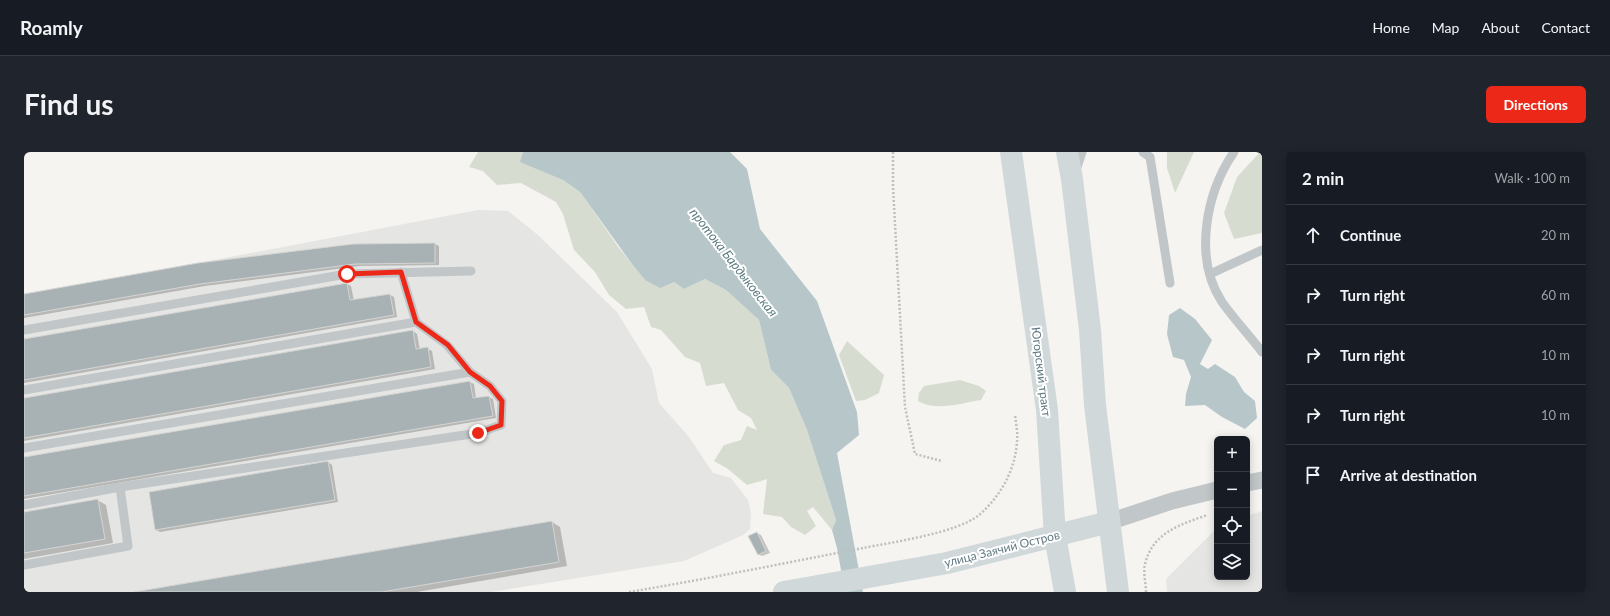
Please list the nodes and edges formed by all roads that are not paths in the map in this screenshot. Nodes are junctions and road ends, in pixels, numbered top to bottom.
1 (1011, 152) edge
2 (1067, 152) edge
3 (1082, 152) edge
4 (1143, 152) edge
5 (1234, 152) edge
6 (1072, 179) junction
7 (1262, 250) edge
8 (471, 271) dead end
9 (401, 272) junction
10 (1210, 274) junction
11 (1170, 283) dead end
12 (416, 322) junction
13 (24, 330) edge
14 (1262, 352) edge
15 (470, 372) junction
16 (24, 390) edge
17 (24, 448) edge
18 (1262, 480) edge
19 (1250, 482) edge
20 (120, 487) junction
21 (1214, 491) edge
22 (24, 504) edge
23 (1109, 522) junction
24 (1056, 536) junction
25 (24, 565) edge
26 (784, 592) edge
27 (1065, 592) edge
28 (1118, 592) edge

1 - 24 main road, Югорский тракт
2 - 6 main road
3 - 6 lane
4 - 11 lane
5 - 10 lane
6 - 23 main road
7 - 10 lane
8 - 9 lane
9 - 12 lane
9 - 13 lane
10 - 14 lane
12 - 15 lane
12 - 16 lane
15 - 17 lane
15 - 20 lane
18 - 19 street
20 - 22 lane
20 - 25 lane
21 - 23 street, улица Заячий Остров
23 - 24 main road, улица Заячий Остров
23 - 28 main road
24 - 26 main road, улица Заячий Остров
24 - 27 main road, Югорский тракт

